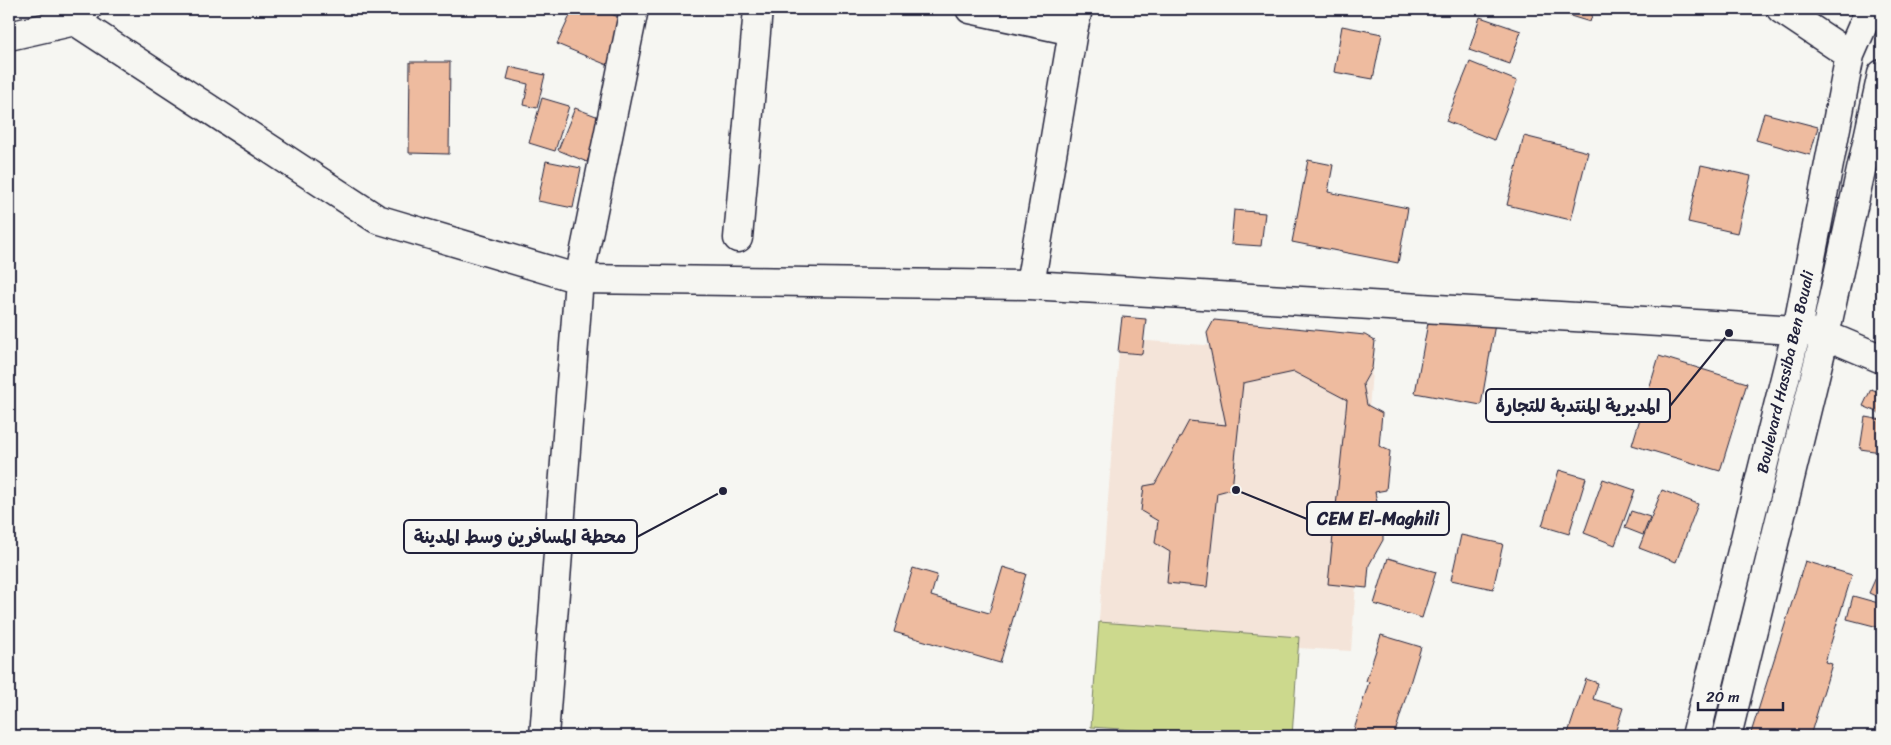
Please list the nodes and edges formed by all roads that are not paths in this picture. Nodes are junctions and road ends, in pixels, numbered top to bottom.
1 (634, 9) edge
2 (758, 9) edge
3 (970, 9) edge
4 (1781, 9) edge
5 (1870, 9) edge
6 (78, 13) edge
7 (1075, 20) edge
8 (9, 36) edge
9 (1850, 55) junction
10 (1882, 74) edge
11 (738, 238) dead end
12 (579, 279) junction
13 (1030, 284) junction
14 (1797, 330) junction
15 (1825, 335) junction
16 (1882, 359) edge
17 (544, 736) edge
18 (1696, 736) edge
19 (1727, 736) edge

1 - 12 street
2 - 11 street
3 - 7 street
4 - 9 street
5 - 9 street, Boulevard Hassiba Ben Bouali
6 - 8 street
6 - 12 street
7 - 13 street
9 - 14 street, Boulevard Hassiba Ben Bouali
10 - 15 street
12 - 13 street
12 - 17 street
13 - 14 street
14 - 15 street
14 - 18 street, Boulevard Hassiba Ben Bouali
15 - 16 street
15 - 19 street

